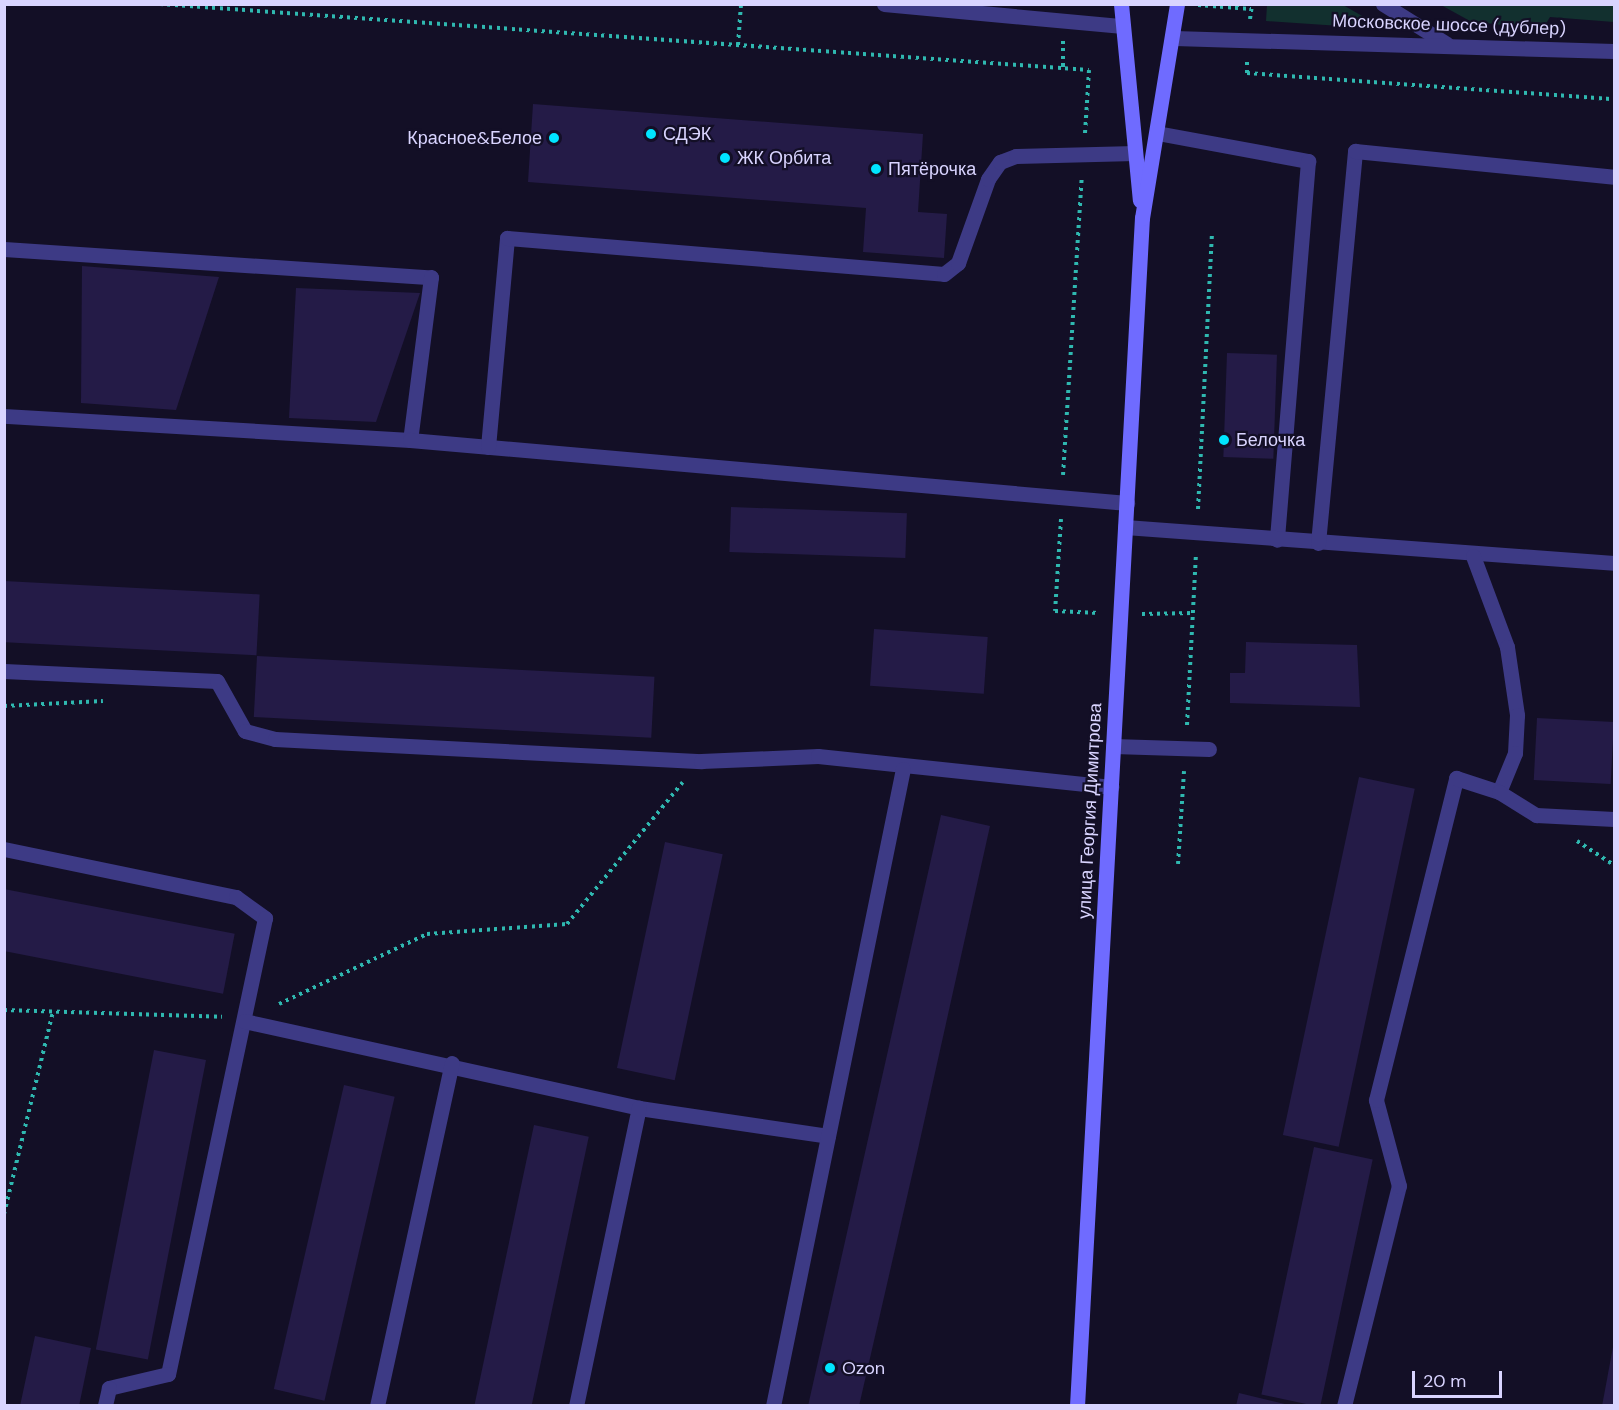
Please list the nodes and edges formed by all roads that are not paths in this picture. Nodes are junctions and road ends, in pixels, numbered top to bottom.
1 (884, 4) edge
2 (1121, 4) edge
3 (1177, 4) edge
4 (1383, 4) edge
5 (1120, 26) junction
6 (1174, 38) junction
7 (1447, 44) junction
8 (1614, 51) edge
9 (1157, 133) junction
10 (1135, 153) junction
11 (1614, 177) edge
12 (1142, 218) junction
13 (4, 249) edge
14 (4, 416) edge
15 (410, 440) junction
16 (488, 447) junction
17 (1127, 503) junction
18 (1125, 527) junction
19 (1277, 540) junction
20 (1318, 543) junction
21 (1473, 556) junction
22 (1614, 563) edge
23 (4, 671) edge
24 (1113, 746) junction
25 (1209, 749) dead end
26 (903, 769) junction
27 (1111, 787) junction
28 (1499, 792) junction
29 (1614, 819) edge
30 (4, 849) edge
31 (244, 1021) junction
32 (452, 1063) junction
33 (639, 1108) junction
34 (828, 1136) junction
35 (105, 1406) edge
36 (377, 1406) edge
37 (576, 1406) edge
38 (773, 1406) edge
39 (1077, 1406) edge
40 (1344, 1406) edge

1 - 5 street
2 - 5 main road, улица Георгия Димитрова
3 - 6 main road, улица Георгия Димитрова
4 - 7 street
5 - 10 main road, улица Георгия Димитрова
6 - 7 street, Московское шоссе (дублер)
6 - 9 main road, улица Георгия Димитрова
7 - 8 street, Московское шоссе (дублер)
9 - 12 main road, улица Георгия Димитрова
9 - 19 street
10 - 12 main road, улица Георгия Димитрова
10 - 16 street
11 - 20 street
12 - 17 main road, улица Георгия Димитрова
13 - 15 street
14 - 15 street
15 - 16 street
16 - 17 street
17 - 18 main road, улица Георгия Димитрова
18 - 19 street
18 - 24 main road, улица Георгия Димитрова
19 - 20 street
20 - 21 street
21 - 22 street
21 - 28 street
23 - 26 street
24 - 25 street
24 - 27 main road, улица Георгия Димитрова
26 - 27 street
26 - 34 street
27 - 39 main road, улица Георгия Димитрова
28 - 29 street
28 - 40 street
30 - 31 street
31 - 32 street
31 - 35 street
32 - 33 street
32 - 36 street
33 - 34 street
33 - 37 street
34 - 38 street

